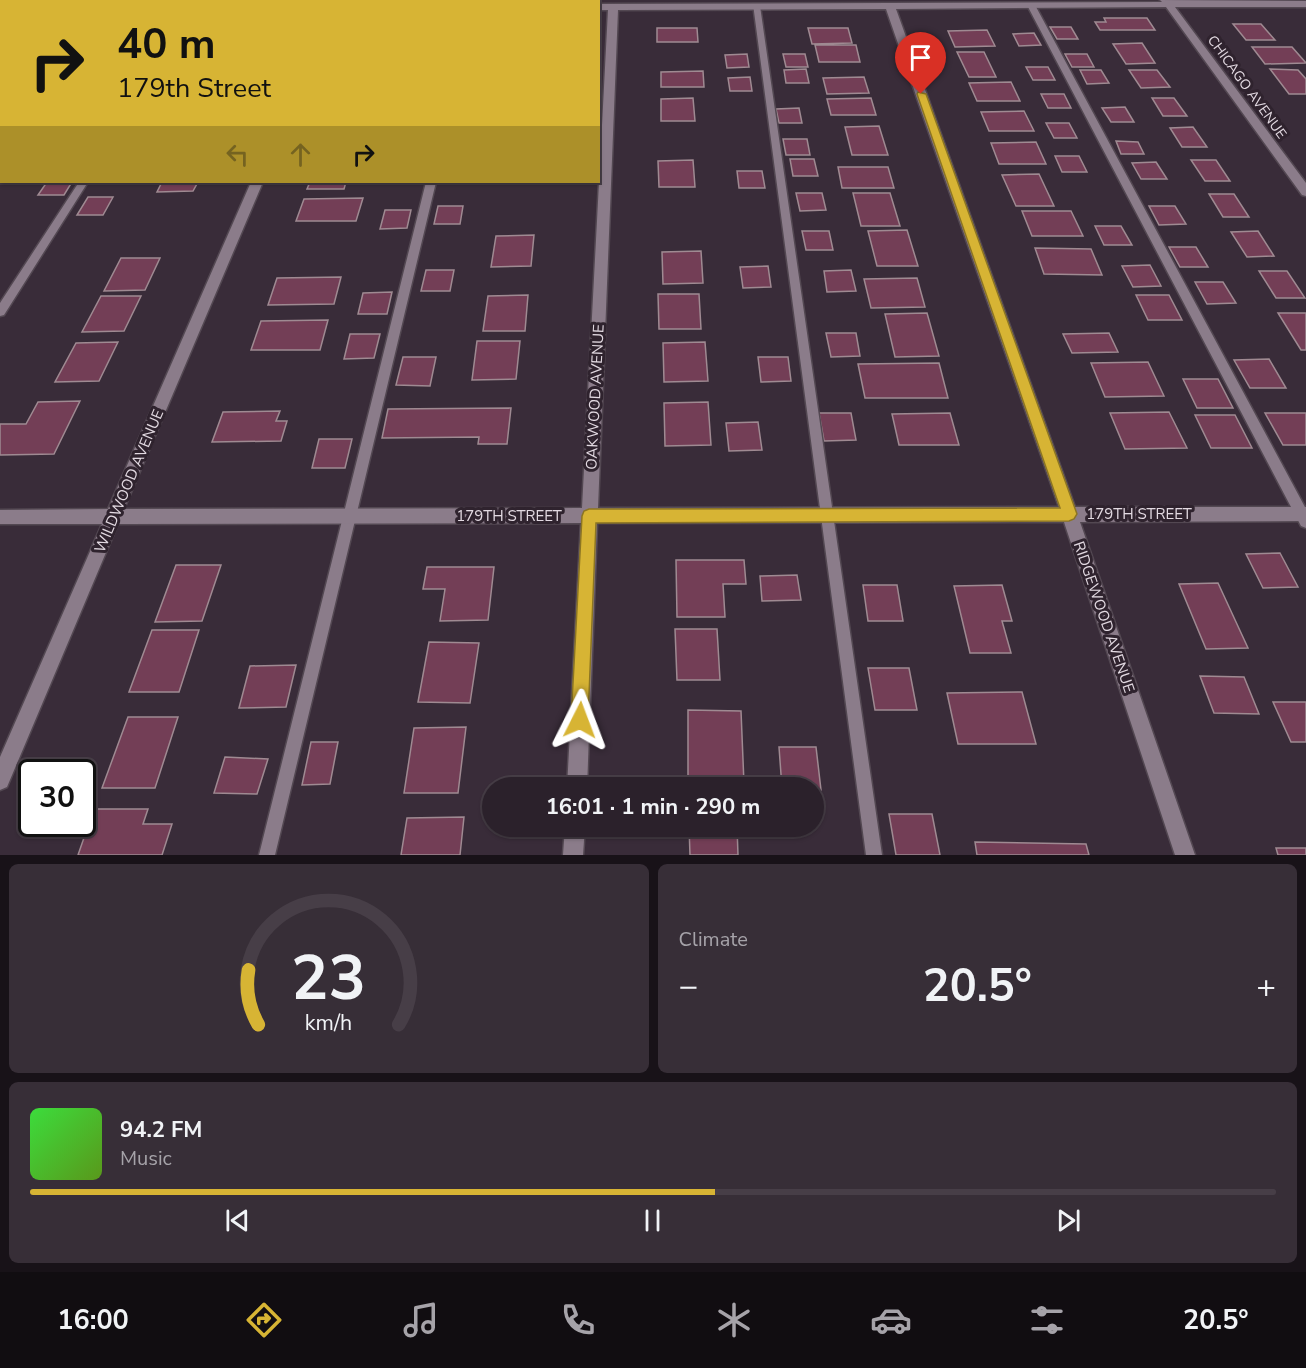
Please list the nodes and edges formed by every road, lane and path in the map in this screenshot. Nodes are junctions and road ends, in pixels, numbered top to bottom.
1 (1166, 2) edge
2 (1303, 3) edge
3 (1030, 5) junction
4 (756, 6) junction
5 (890, 6) junction
6 (606, 7) edge
7 (81, 183) edge
8 (257, 183) edge
9 (431, 183) edge
10 (1306, 192) edge
11 (0, 312) edge
12 (1069, 514) junction
13 (826, 515) junction
14 (349, 516) junction
15 (589, 516) junction
16 (0, 517) edge
17 (114, 517) junction
18 (1305, 517) edge
19 (577, 777) edge
20 (0, 780) edge
21 (574, 837) edge
22 (267, 855) edge
23 (573, 855) edge
24 (874, 855) edge
25 (1185, 855) edge

1 - 2 street
1 - 3 street
1 - 10 street, CHICAGO AVENUE
3 - 5 street
3 - 18 lane
4 - 5 street
4 - 6 street
4 - 13 lane
5 - 12 street, RIDGEWOOD AVENUE
6 - 15 street, OAKWOOD AVENUE
7 - 11 lane
8 - 17 street, WILDWOOD AVENUE
9 - 14 lane
12 - 13 street, 179TH STREET
12 - 18 street, 179TH STREET
12 - 25 street, RIDGEWOOD AVENUE
13 - 15 street, 179TH STREET
13 - 24 lane
14 - 15 street, 179TH STREET
14 - 17 street, 179TH STREET
14 - 22 lane
15 - 19 street, OAKWOOD AVENUE
16 - 17 street, 179TH STREET
17 - 20 street, WILDWOOD AVENUE
21 - 23 street

